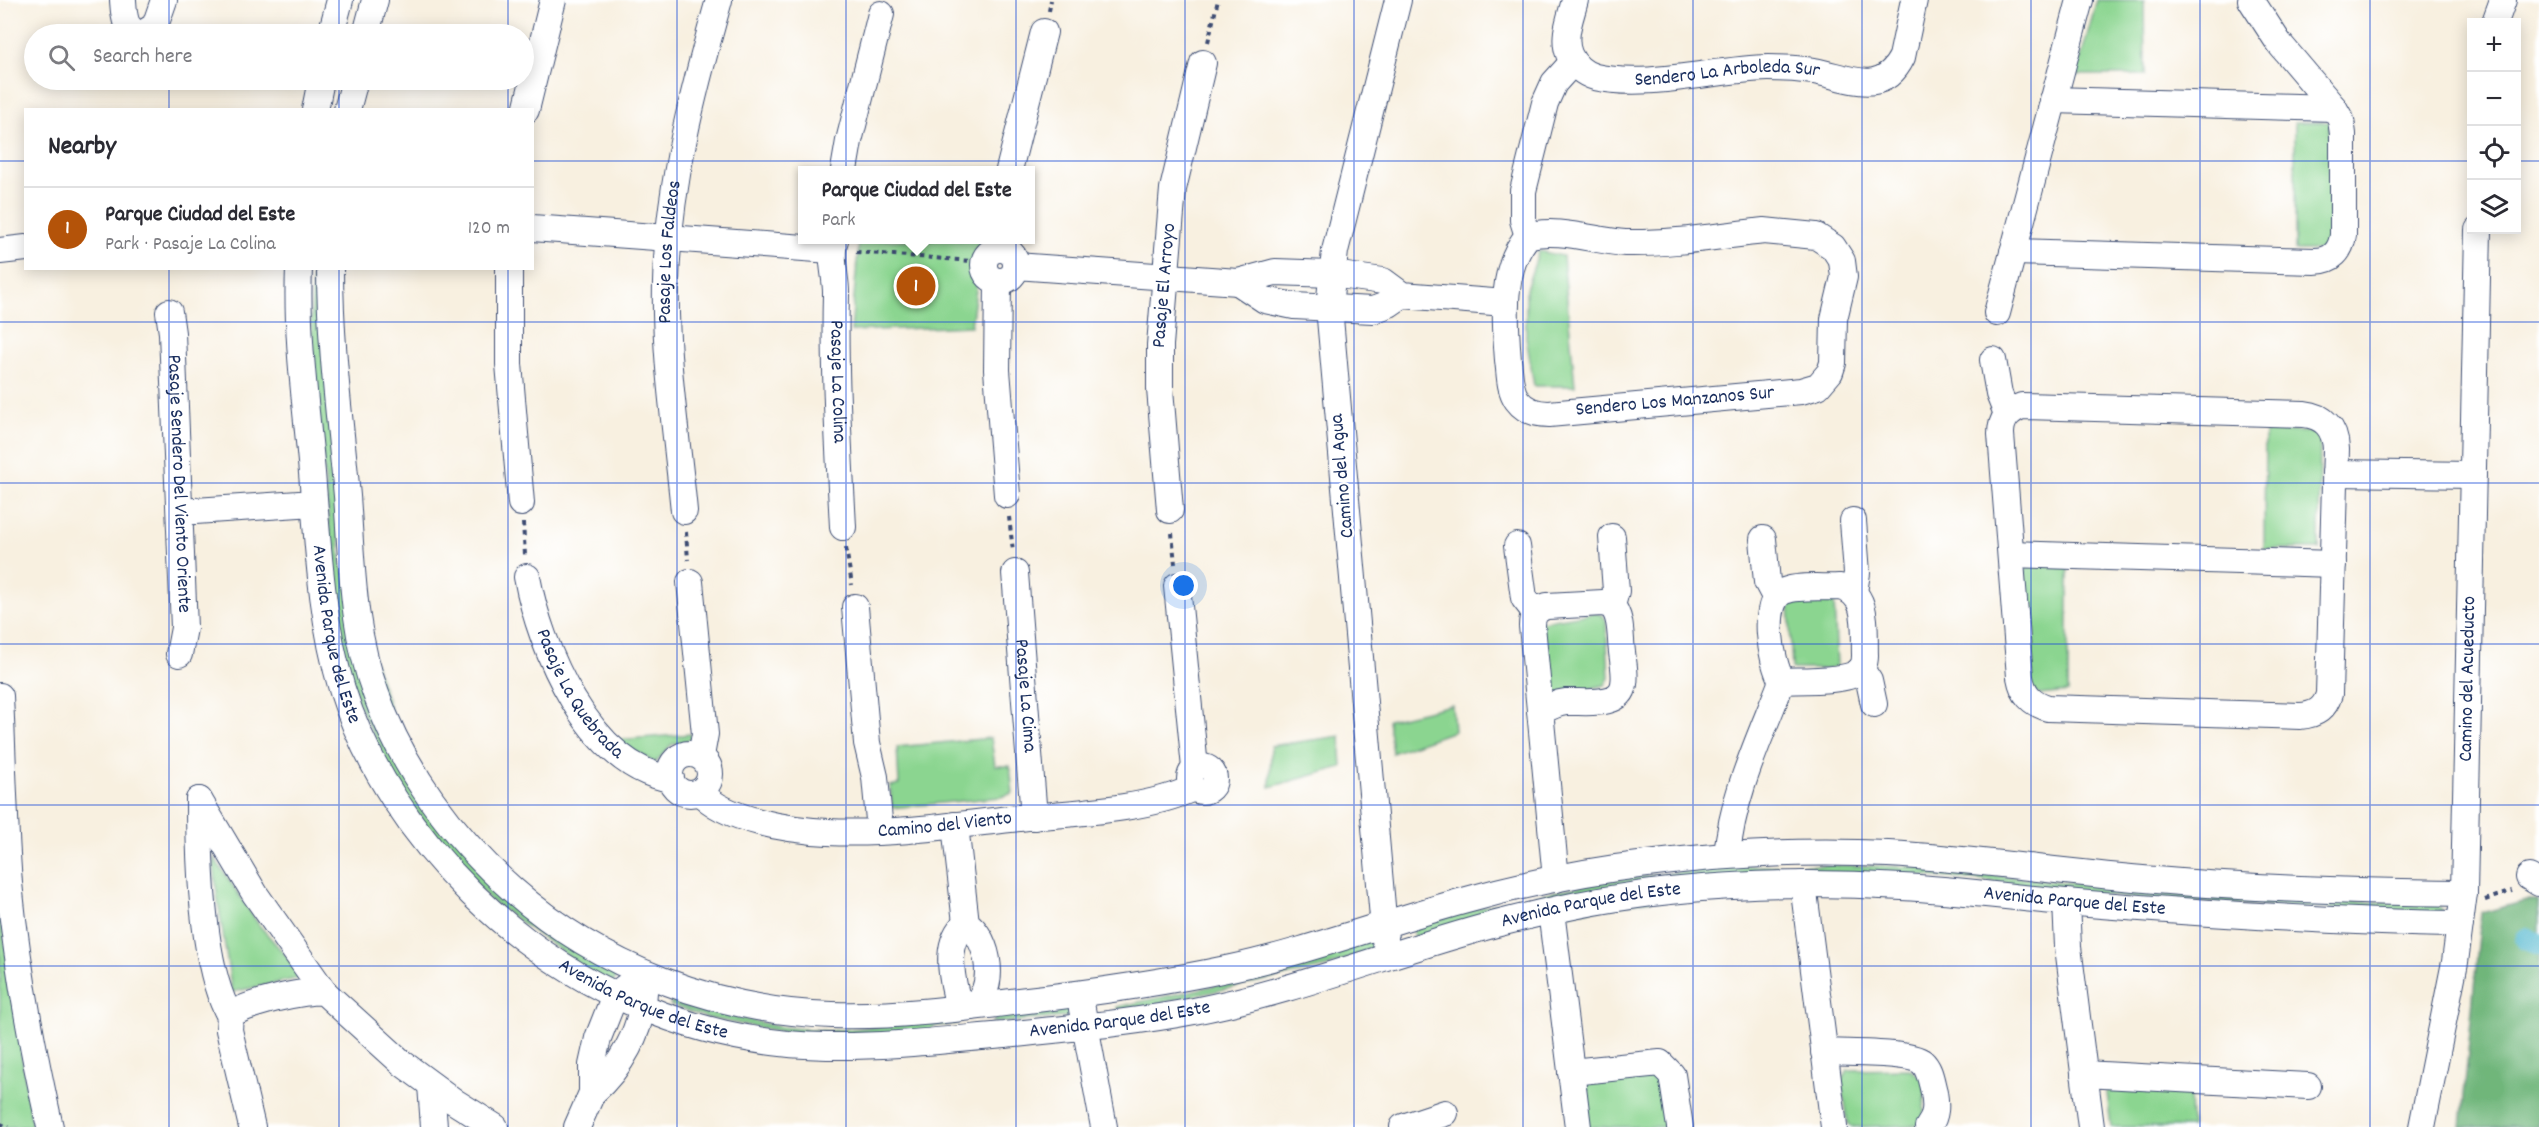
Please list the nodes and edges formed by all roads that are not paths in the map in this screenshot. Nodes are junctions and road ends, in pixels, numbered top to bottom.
1 (123, 0) edge
2 (164, 0) edge
3 (340, 0) edge
4 (375, 0) edge
5 (552, 0) edge
6 (718, 0) edge
7 (1398, 0) edge
8 (1575, 0) edge
9 (1914, 0) edge
10 (2080, 0) edge
11 (2251, 0) edge
12 (881, 14) dead end
13 (126, 24) edge
14 (156, 24) edge
15 (334, 24) edge
16 (369, 24) edge
17 (1044, 32) dead end
18 (1573, 62) junction
19 (1203, 63) road end
20 (534, 76) edge
21 (319, 90) edge
22 (352, 90) edge
23 (531, 90) edge
24 (2053, 100) junction
25 (315, 108) edge
26 (348, 108) edge
27 (526, 108) edge
28 (2334, 108) junction
29 (845, 166) edge
30 (1010, 166) edge
31 (534, 228) edge
32 (2478, 234) edge
33 (1528, 236) junction
34 (669, 238) junction
35 (798, 244) edge
36 (810, 244) edge
37 (833, 245) edge
38 (24, 248) edge
39 (0, 251) edge
40 (2013, 252) junction
41 (999, 260) edge
42 (299, 270) edge
43 (330, 270) edge
44 (509, 270) edge
45 (1332, 274) junction
46 (1166, 277) junction
47 (1238, 282) junction
48 (1402, 295) junction
49 (1506, 303) junction
50 (1329, 307) junction
51 (169, 312) dead end
52 (1997, 313) dead end
53 (1993, 360) dead end
54 (2007, 414) junction
55 (2335, 473) junction
56 (2473, 475) junction
57 (1007, 495) road end
58 (314, 503) junction
59 (521, 503) road end
60 (1170, 510) road end
61 (684, 511) road end
62 (180, 512) junction
63 (1853, 520) dead end
64 (843, 527) road end
65 (1612, 537) dead end
66 (1762, 539) dead end
67 (1517, 546) dead end
68 (2011, 554) junction
69 (2333, 564) junction
70 (1015, 573) road end
71 (527, 576) road end
72 (690, 582) road end
73 (1177, 586) road end
74 (1854, 592) junction
75 (1775, 597) junction
76 (1612, 606) junction
77 (855, 607) road end
78 (1535, 612) junction
79 (179, 654) dead end
80 (1862, 669) junction
81 (1782, 681) junction
82 (0, 696) edge
83 (1874, 705) dead end
84 (1540, 712) junction
85 (701, 756) junction
86 (670, 779) junction
87 (700, 792) junction
88 (1034, 817) junction
89 (955, 825) junction
90 (880, 831) junction
91 (1727, 856) junction
92 (1556, 879) junction
93 (1803, 884) junction
94 (2464, 893) junction
95 (2066, 902) junction
96 (1551, 911) junction
97 (2460, 924) junction
98 (1384, 925) junction
99 (1387, 959) junction
100 (645, 973) junction
101 (324, 992) junction
102 (1079, 994) junction
103 (615, 995) junction
104 (971, 1007) junction
105 (643, 1009) junction
106 (230, 1016) junction
107 (1085, 1027) junction
108 (973, 1038) junction
109 (1824, 1052) junction
110 (1571, 1072) junction
111 (2084, 1074) junction
112 (431, 1085) junction
113 (2308, 1086) dead end
114 (592, 1092) junction
115 (1445, 1113) dead end
116 (478, 1124) edge
117 (50, 1127) edge
118 (252, 1127) edge
119 (434, 1127) edge
120 (577, 1127) edge
121 (1104, 1127) edge
122 (1403, 1127) edge
123 (1578, 1127) edge
124 (1680, 1127) edge
125 (1834, 1127) edge
126 (1928, 1127) edge
127 (2091, 1127) edge
128 (2422, 1127) edge

1 - 13 street
2 - 14 street
3 - 15 street
4 - 16 street
5 - 20 street
6 - 34 street, Pasaje Los Faldeos
7 - 45 street, Camino del Agua
8 - 18 street
9 - 18 street, Sendero La Arboleda Sur
10 - 24 street
11 - 28 street
12 - 29 street
17 - 30 street
18 - 33 street
19 - 46 street, Pasaje El Arroyo
21 - 25 street
22 - 26 street
23 - 27 street
24 - 28 street
24 - 40 street
28 - 40 street
31 - 34 street
32 - 56 street, Camino del Acueducto
33 - 49 street
33 - 49 street, Sendero Los Manzanos Sur
34 - 35 street
34 - 61 street, Pasaje Los Faldeos
36 - 37 street
37 - 64 street, Pasaje La Colina
38 - 39 street
40 - 52 street
41 - 46 street
41 - 57 street
42 - 58 street, Avenida Parque del Este
43 - 100 street, Avenida Parque del Este
44 - 59 street
45 - 47 street
45 - 48 street
45 - 50 street, Camino del Agua
46 - 47 street
46 - 60 street, Pasaje El Arroyo
47 - 50 street
48 - 49 street
48 - 50 street
50 - 98 street, Camino del Agua
51 - 62 street, Pasaje Sendero Del Viento Oriente
53 - 54 street
54 - 55 street
54 - 68 street
55 - 56 street
55 - 69 street
56 - 94 street, Camino del Acueducto
58 - 62 street
58 - 103 street, Avenida Parque del Este
62 - 79 street, Pasaje Sendero Del Viento Oriente
63 - 74 street
65 - 76 street
66 - 75 street
67 - 78 street
68 - 69 street
68 - 69 street
70 - 88 street, Pasaje La Cima
71 - 86 street, Pasaje La Quebrada
72 - 85 street
73 - 88 street, Camino del Viento
74 - 75 street
74 - 80 street
75 - 81 street
76 - 78 street
76 - 84 street
77 - 90 street
78 - 84 street
80 - 81 street
80 - 83 street
81 - 91 street
82 - 117 street
84 - 92 street
85 - 86 street
85 - 87 street
86 - 87 street
87 - 90 street, Camino del Viento
88 - 89 street, Camino del Viento
89 - 90 street, Camino del Viento
89 - 104 street
91 - 92 street, Avenida Parque del Este
91 - 94 street, Avenida Parque del Este
92 - 98 street, Avenida Parque del Este
93 - 95 street, Avenida Parque del Este
93 - 96 street, Avenida Parque del Este
93 - 109 street
94 - 97 street, Camino del Acueducto
95 - 97 street, Avenida Parque del Este
95 - 111 street
96 - 99 street, Avenida Parque del Este
96 - 110 street
97 - 128 street, Camino del Acueducto
98 - 99 street, Camino del Agua
98 - 102 street, Avenida Parque del Este
99 - 107 street, Avenida Parque del Este
100 - 103 street
100 - 104 street, Avenida Parque del Este
100 - 105 street
101 - 106 street
101 - 106 street
101 - 112 street
102 - 104 street, Avenida Parque del Este
102 - 107 street
103 - 105 street, Avenida Parque del Este
103 - 114 street
104 - 108 street
105 - 108 street, Avenida Parque del Este
105 - 114 street
106 - 118 street
107 - 108 street, Avenida Parque del Este
107 - 121 street
109 - 125 street
109 - 126 street
110 - 123 street
110 - 124 street
111 - 113 street
111 - 127 street
112 - 116 street
112 - 119 street
114 - 120 street
115 - 122 street

